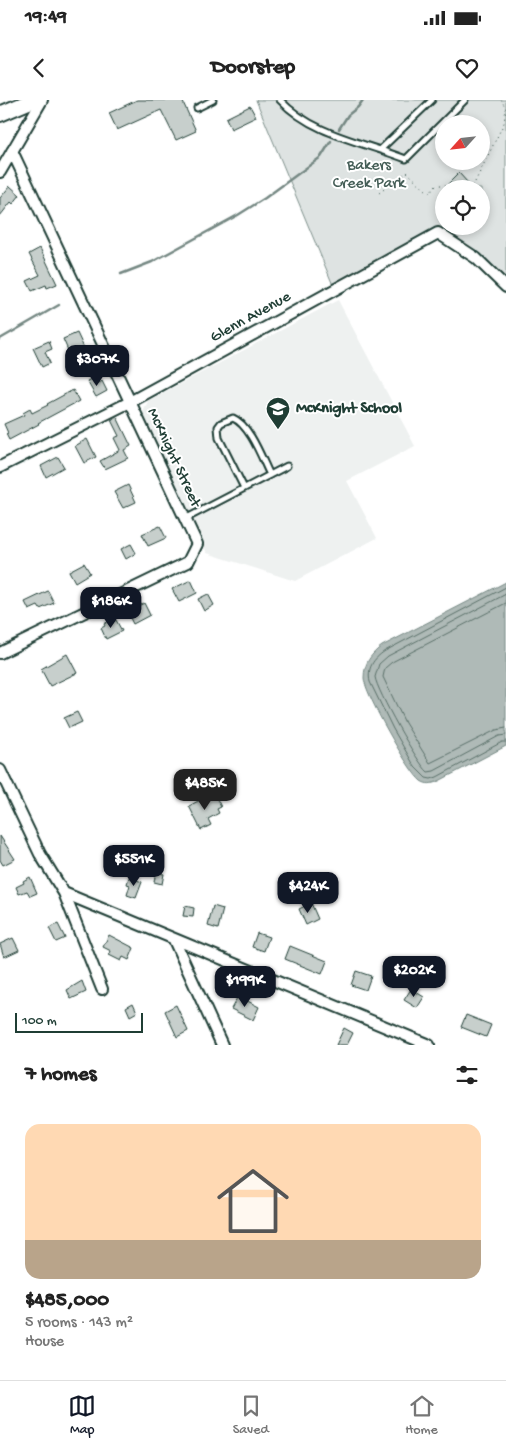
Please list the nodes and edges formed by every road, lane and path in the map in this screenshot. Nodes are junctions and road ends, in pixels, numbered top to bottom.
1 (32, 100) edge
2 (42, 100) edge
3 (213, 100) edge
4 (280, 100) edge
5 (432, 100) edge
6 (465, 100) edge
7 (501, 100) edge
8 (197, 108) dead end
9 (0, 114) edge
10 (381, 149) junction
11 (12, 151) junction
12 (0, 172) edge
13 (476, 180) edge
14 (435, 186) edge
15 (379, 192) dead end
16 (506, 287) edge
17 (130, 402) junction
18 (287, 466) dead end
19 (0, 467) edge
20 (270, 475) junction
21 (244, 488) junction
22 (185, 519) junction
23 (0, 653) edge
24 (0, 770) edge
25 (64, 893) junction
26 (174, 940) junction
27 (102, 989) dead end
28 (222, 1045) edge
29 (428, 1045) edge

1 - 9 street
2 - 11 street
3 - 8 lane
4 - 10 lane
5 - 10 lane
6 - 10 lane
7 - 13 path
11 - 12 street
11 - 17 street, McKnight Street
14 - 15 path
16 - 17 street, Glenn Avenue
17 - 19 street, Glenn Avenue
17 - 22 street, McKnight Street
18 - 20 lane
20 - 21 lane
20 - 21 lane
21 - 22 lane
22 - 23 street, McKnight Street
24 - 25 street
25 - 26 street
25 - 27 street
26 - 28 street
26 - 29 street

